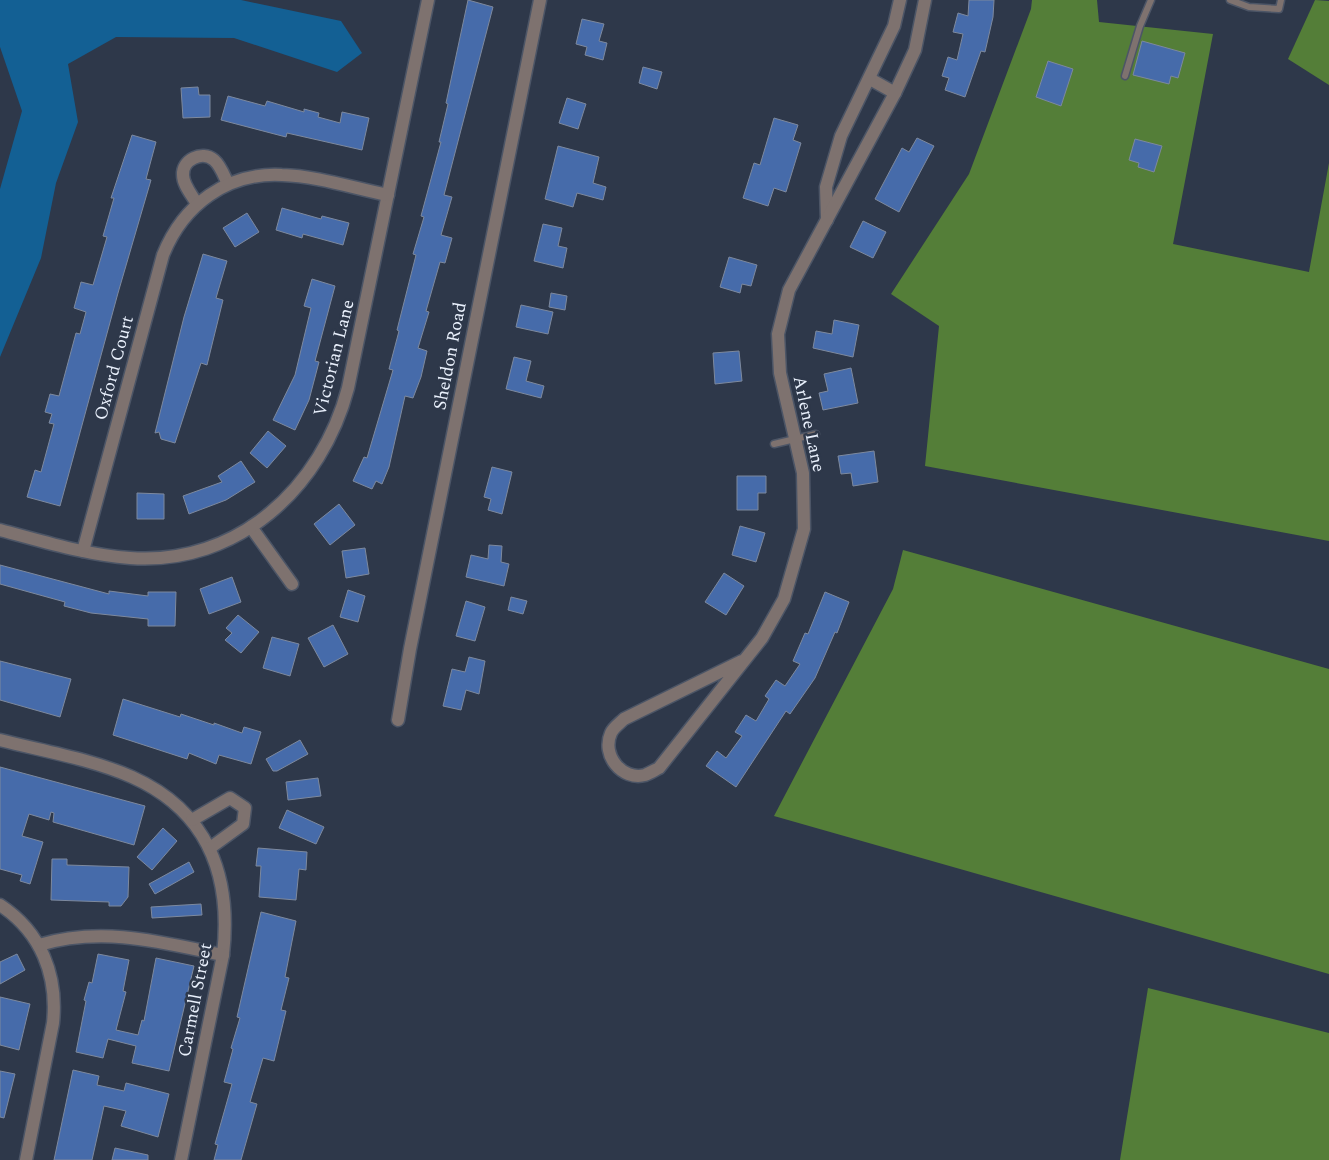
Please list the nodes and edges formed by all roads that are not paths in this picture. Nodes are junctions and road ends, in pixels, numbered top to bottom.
1 (428, 0) edge
2 (540, 0) edge
3 (900, 0) edge
4 (925, 0) edge
5 (1151, 0) edge
6 (1230, 0) edge
7 (1281, 0) edge
8 (1125, 76) dead end
9 (870, 79) junction
10 (895, 93) junction
11 (228, 184) junction
12 (388, 195) junction
13 (197, 204) junction
14 (827, 220) junction
15 (816, 434) dead end
16 (795, 438) junction
17 (774, 444) dead end
18 (251, 527) junction
19 (0, 530) edge
20 (83, 551) junction
21 (292, 584) dead end
22 (742, 661) junction
23 (398, 720) dead end
24 (0, 740) edge
25 (192, 820) junction
26 (210, 848) junction
27 (0, 905) edge
28 (39, 945) junction
29 (223, 955) junction
30 (26, 1160) edge
31 (182, 1160) edge

1 - 12 street, Victorian Lane
2 - 23 street, Sheldon Road
3 - 9 street
4 - 10 street, Arlene Lane
5 - 8 lane
6 - 7 lane
9 - 10 street
9 - 14 street
10 - 14 street, Arlene Lane
11 - 12 street, Oxford Court
11 - 13 street, Oxford Court
11 - 13 street
12 - 18 street, Victorian Lane
13 - 20 street, Oxford Court
14 - 16 street, Arlene Lane
15 - 16 lane
16 - 17 lane
16 - 22 street, Arlene Lane
18 - 20 street, Victorian Lane
18 - 21 street
19 - 20 street, Victorian Lane
22 - 22 street, Arlene Lane
24 - 25 street, Carmell Street
25 - 26 street, Carmell Street
25 - 26 street
26 - 29 street, Carmell Street
27 - 28 street
28 - 29 street
28 - 30 street
29 - 31 street, Carmell Street

